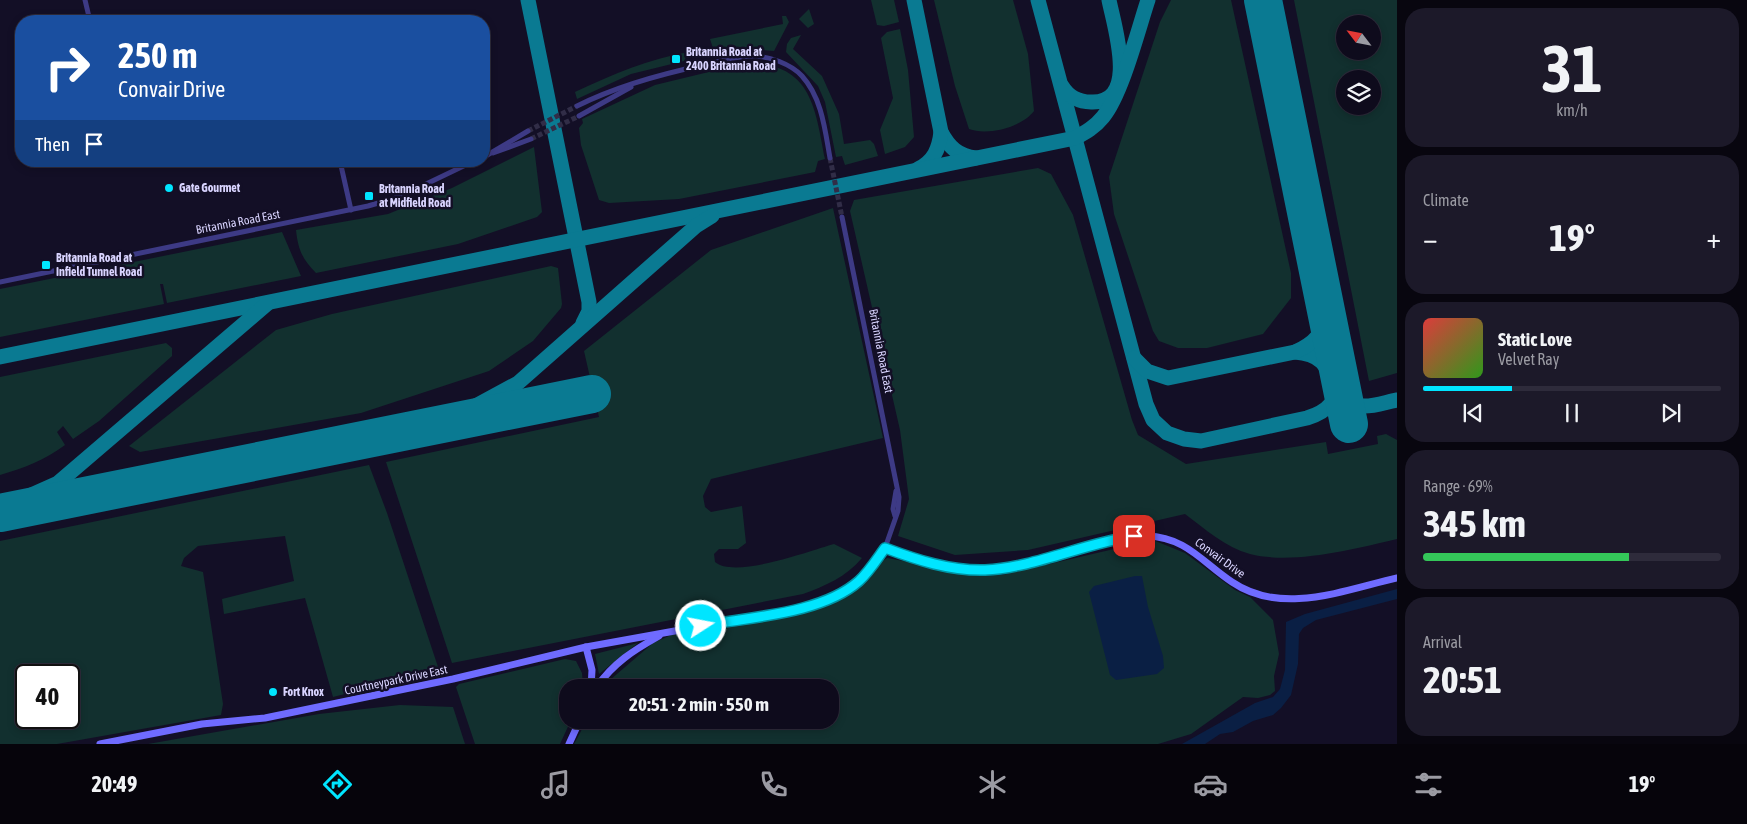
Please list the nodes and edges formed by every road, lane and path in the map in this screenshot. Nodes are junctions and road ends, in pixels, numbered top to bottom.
1 (85, 0) edge
2 (89, 15) edge
3 (637, 84) junction
4 (577, 106) tunnel mouth
5 (579, 116) tunnel mouth
6 (528, 131) tunnel mouth
7 (531, 139) tunnel mouth
8 (490, 153) edge
9 (490, 154) edge
10 (830, 158) tunnel mouth
11 (341, 167) edge
12 (462, 167) edge
13 (351, 210) junction
14 (842, 217) tunnel mouth
15 (0, 282) edge
16 (885, 548) junction
17 (1397, 578) edge
18 (666, 633) junction
19 (586, 647) junction
20 (592, 679) edge
21 (602, 679) edge
22 (576, 729) edge
23 (100, 744) edge
24 (569, 744) edge

1 - 2 street
3 - 4 street
3 - 5 street
3 - 10 street
6 - 8 street
7 - 9 street
11 - 13 street
12 - 13 street, Britannia Road East
13 - 15 street, Britannia Road East
14 - 16 street, Britannia Road East
16 - 17 street, Convair Drive
16 - 18 street, Britannia Road East
18 - 19 street, Courtneypark Drive East
18 - 21 street
19 - 20 street
19 - 23 street, Courtneypark Drive East
22 - 24 street

